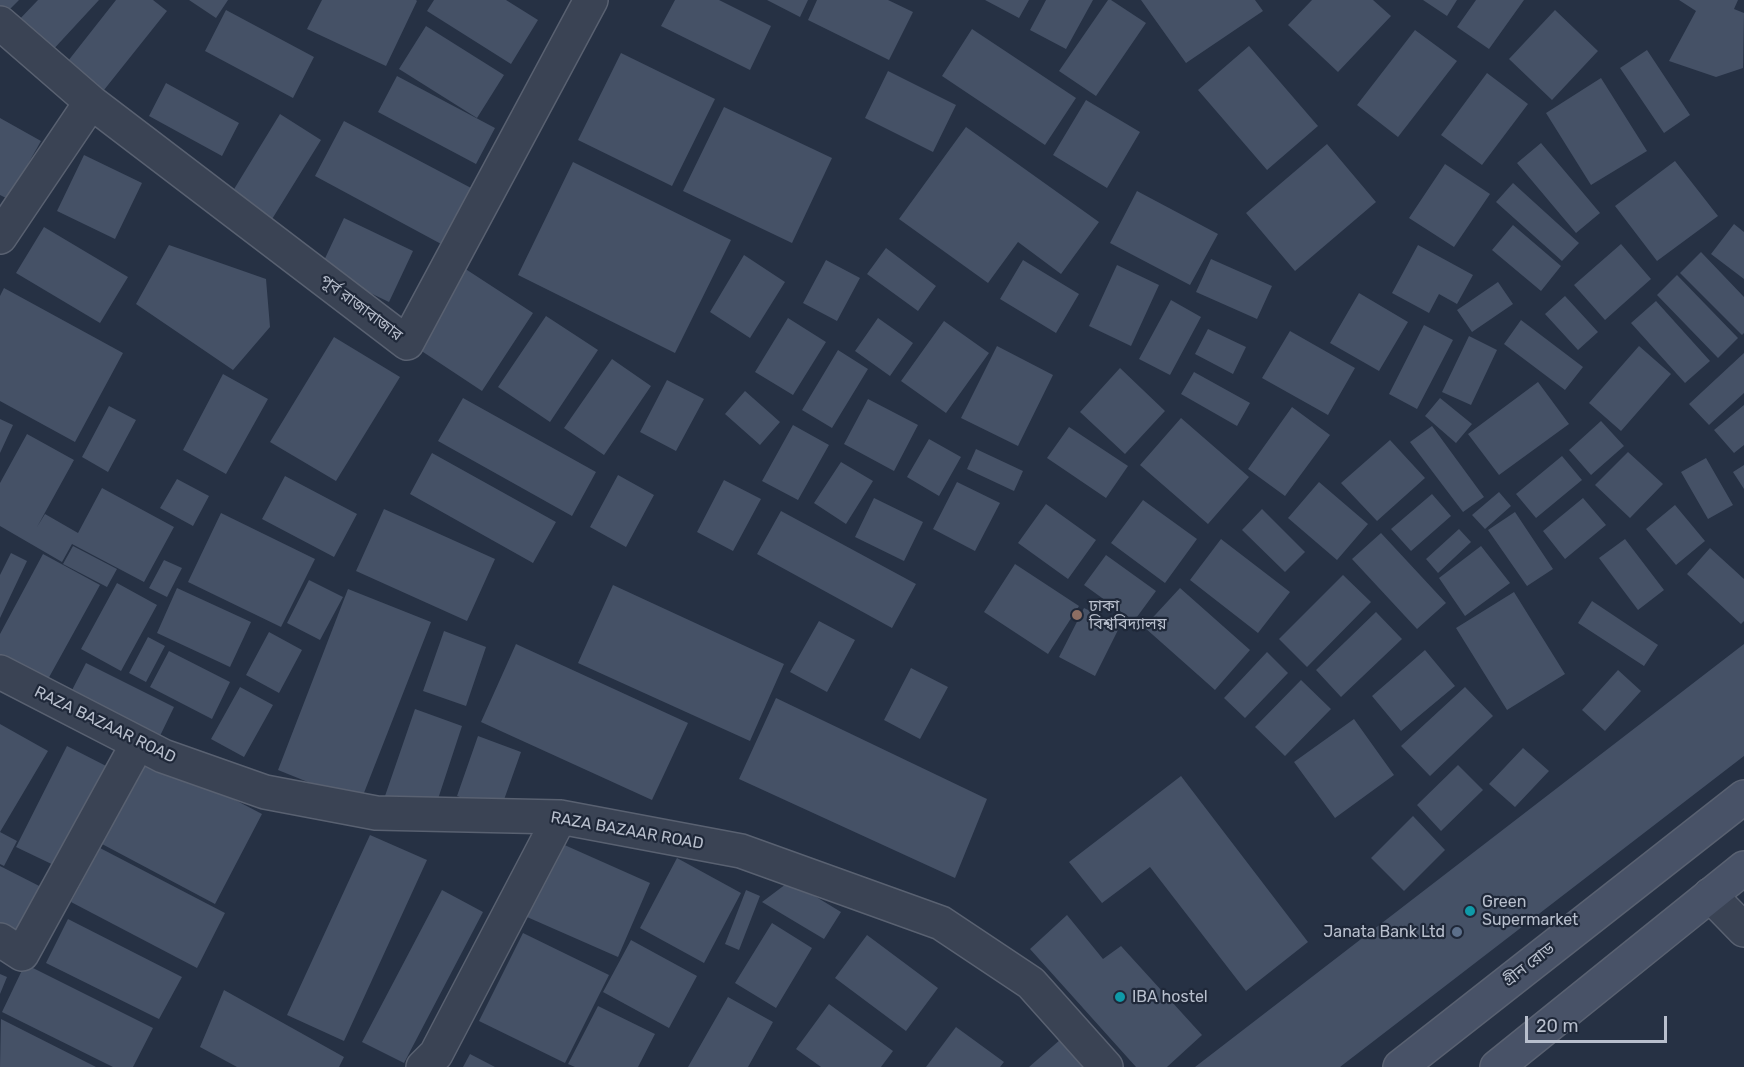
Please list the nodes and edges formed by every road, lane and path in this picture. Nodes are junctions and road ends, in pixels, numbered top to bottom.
1 (591, 0) edge
2 (0, 23) edge
3 (92, 102) junction
4 (0, 237) edge
5 (0, 672) edge
6 (138, 743) junction
7 (1744, 797) edge
8 (560, 816) junction
9 (1744, 868) edge
10 (1710, 895) junction
11 (1744, 930) edge
12 (0, 940) edge
13 (423, 1067) edge
14 (1106, 1067) edge
15 (1400, 1067) edge
16 (1497, 1067) edge

1 - 3 street, পূর্ব রাজাবাজার
2 - 3 street, পূর্ব রাজাবাজার
3 - 4 street
5 - 6 street, RAZA BAZAAR ROAD
6 - 8 street, RAZA BAZAAR ROAD
6 - 12 street
7 - 15 main road, গ্রীন রোড
8 - 13 street
8 - 14 street, RAZA BAZAAR ROAD
9 - 10 main road
10 - 11 street
10 - 16 main road

